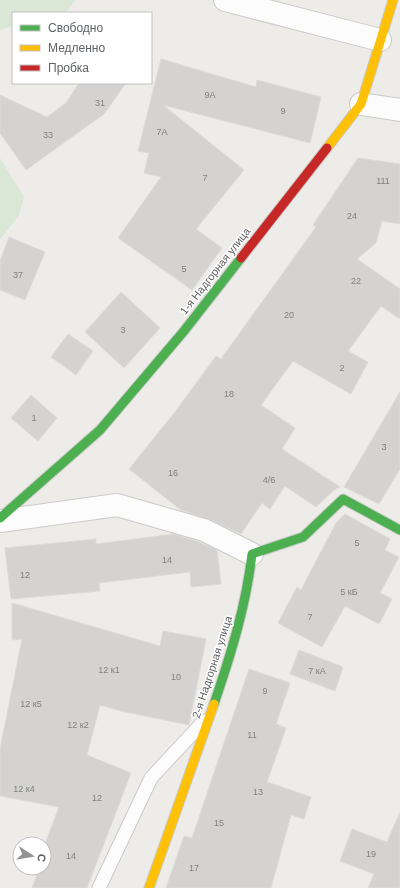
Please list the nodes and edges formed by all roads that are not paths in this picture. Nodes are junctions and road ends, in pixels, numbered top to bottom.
1 (225, 0) edge
2 (393, 0) edge
3 (380, 40) junction
4 (361, 104) junction
5 (400, 110) edge
6 (0, 518) edge
7 (0, 521) edge
8 (400, 530) edge
9 (252, 554) junction
10 (210, 716) junction
11 (99, 888) edge
12 (149, 888) edge

1 - 3 street
2 - 3 street, 1-я Надгорная улица
3 - 4 street, 1-я Надгорная улица
4 - 5 street
4 - 6 street, 1-я Надгорная улица
7 - 9 street
8 - 9 street
9 - 10 street, 2-я Надгорная улица
10 - 11 lane
10 - 12 street, 2-я Надгорная улица

